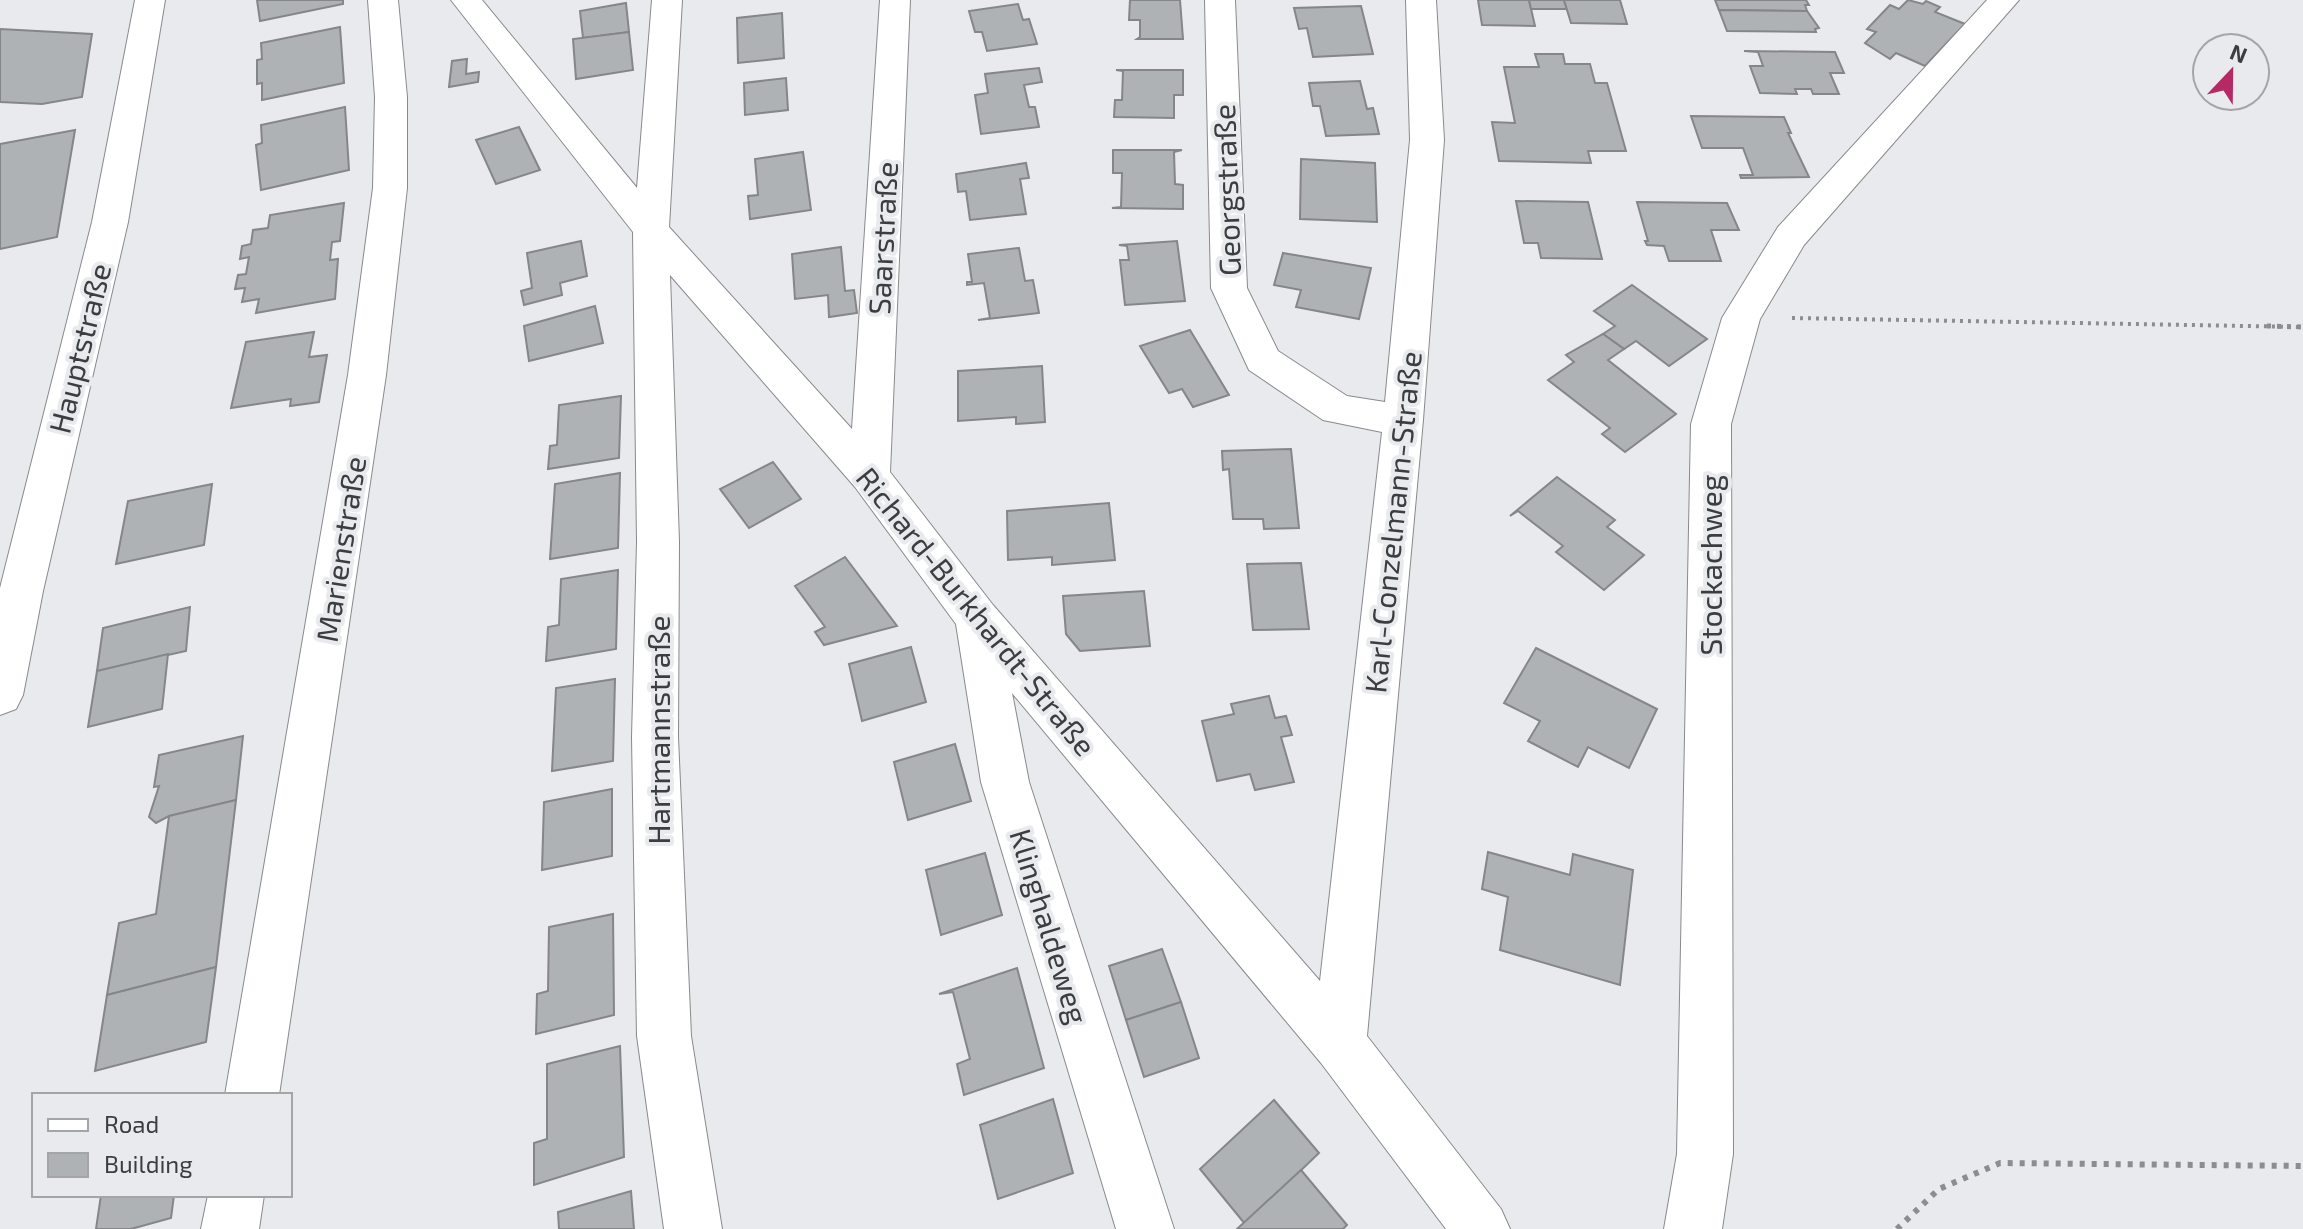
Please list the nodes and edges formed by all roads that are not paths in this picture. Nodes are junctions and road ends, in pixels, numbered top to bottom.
1 (150, 0) edge
2 (383, 0) edge
3 (466, 0) edge
4 (667, 0) edge
5 (895, 0) edge
6 (1220, 0) edge
7 (1421, 0) edge
8 (2004, 0) edge
9 (651, 230) junction
10 (1403, 420) junction
11 (869, 476) junction
12 (977, 618) junction
13 (0, 695) edge
14 (1340, 1044) junction
15 (252, 1093) edge
16 (236, 1197) edge
17 (230, 1229) edge
18 (693, 1229) edge
19 (1145, 1229) edge
20 (1481, 1229) edge
21 (1693, 1229) edge

1 - 13 street, Hauptstraße
2 - 15 street, Marienstraße
3 - 9 street, Richard-Burkhardt-Straße
4 - 9 street, Hartmannstraße
5 - 11 street, Saarstraße
6 - 10 street, Georgstraße
7 - 10 street, Karl-Conzelmann-Straße
8 - 21 street, Stockachweg
9 - 11 street, Richard-Burkhardt-Straße
9 - 18 street, Hartmannstraße
10 - 14 street, Karl-Conzelmann-Straße
11 - 12 street, Richard-Burkhardt-Straße
12 - 14 street, Richard-Burkhardt-Straße
12 - 19 street, Klinghaldeweg
14 - 20 street, Richard-Burkhardt-Straße
16 - 17 street

